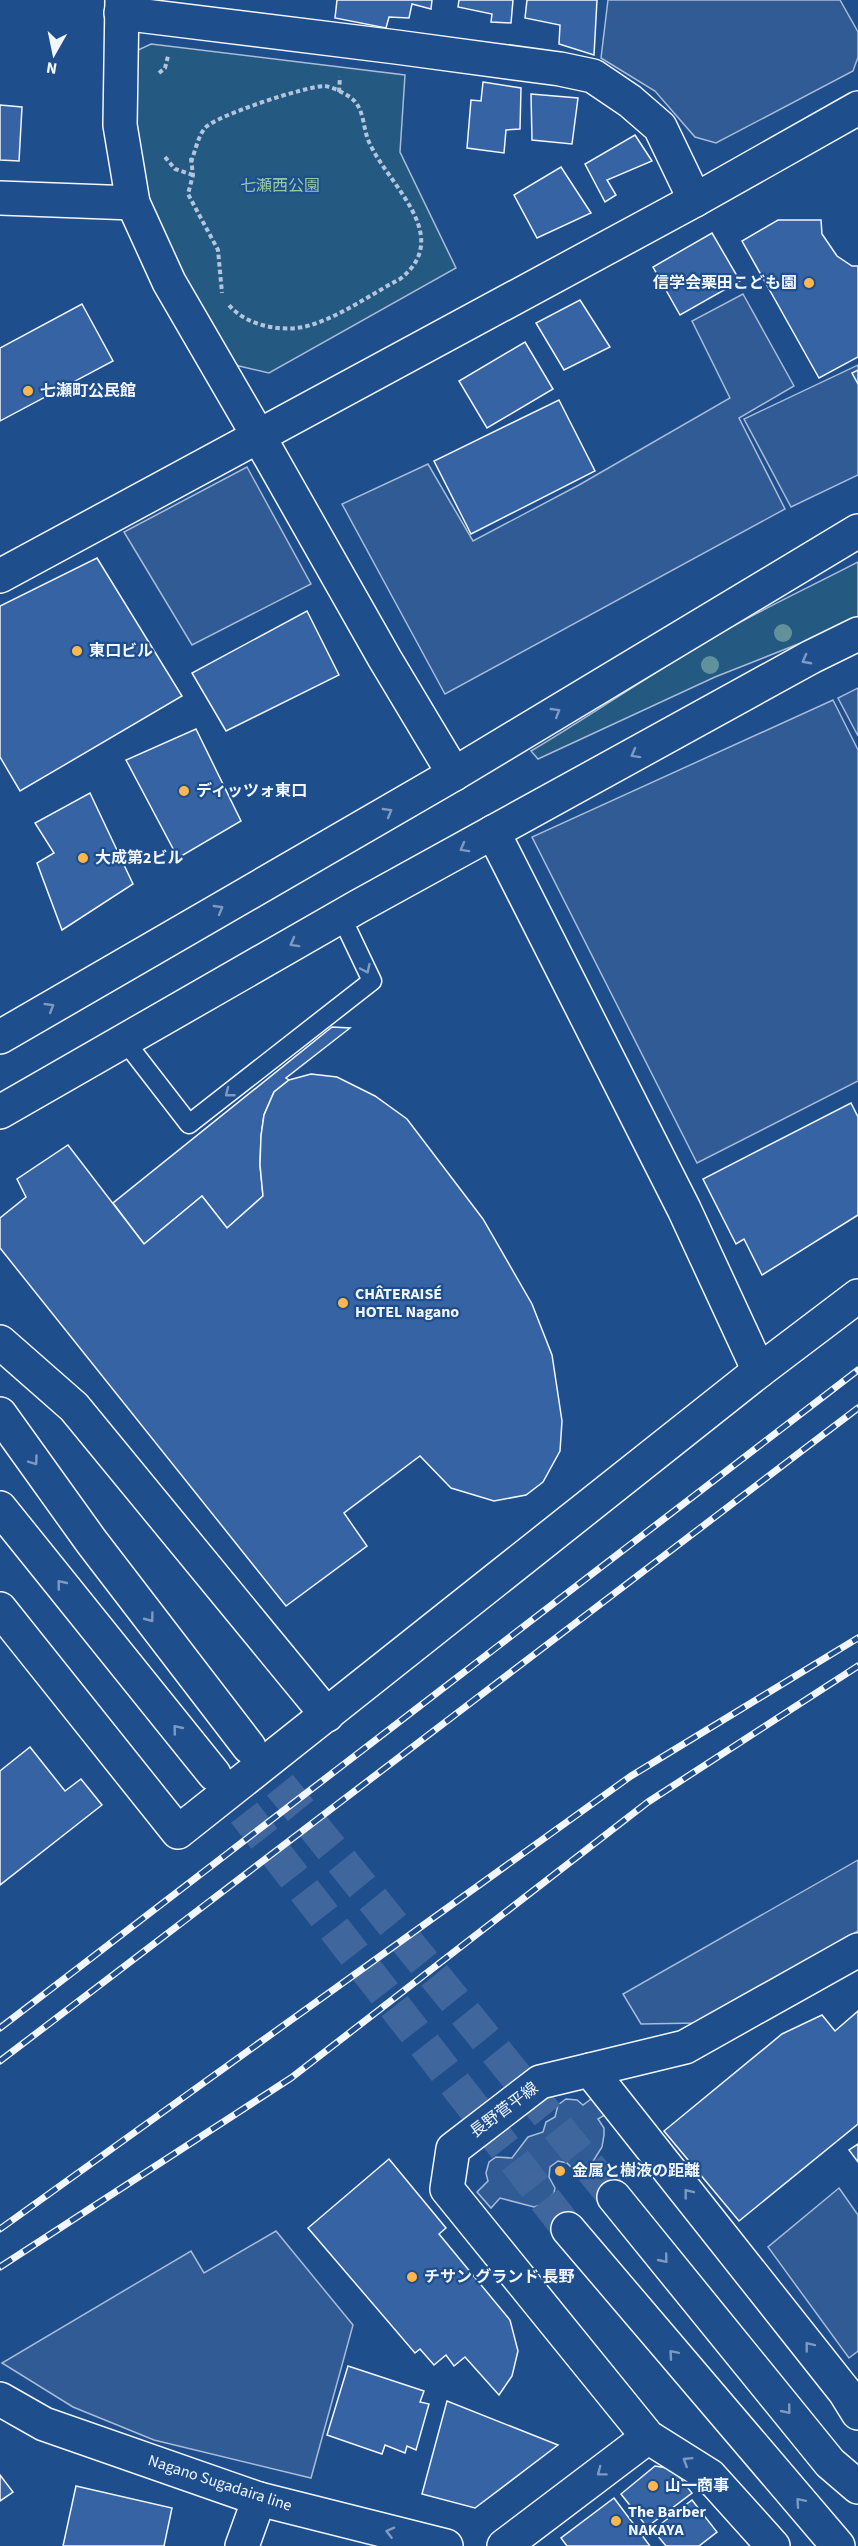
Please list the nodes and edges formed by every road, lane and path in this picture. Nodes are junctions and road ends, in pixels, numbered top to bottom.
1 (121, 7) edge
2 (173, 20) junction
3 (155, 78) dead end
4 (858, 108) edge
5 (159, 150) dead end
6 (193, 175) junction
7 (0, 198) edge
8 (695, 200) junction
9 (133, 203) junction
10 (224, 296) dead end
11 (227, 302) dead end
12 (259, 437) junction
13 (858, 531) edge
14 (0, 576) edge
15 (858, 634) edge
16 (454, 774) junction
17 (493, 832) junction
18 (341, 916) junction
19 (0, 1037) edge
20 (124, 1040) junction
21 (0, 1112) edge
22 (858, 1296) edge
23 (0, 1342) edge
24 (759, 1371) junction
25 (0, 1414) edge
26 (0, 1508) edge
27 (0, 1609) edge
28 (327, 1715) junction
29 (249, 1747) tunnel mouth
30 (214, 1774) tunnel mouth
31 (857, 1953) edge
32 (590, 2070) junction
33 (614, 2197) tunnel mouth
34 (568, 2229) tunnel mouth
35 (854, 2395) edge
36 (0, 2399) edge
37 (648, 2437) junction
38 (858, 2487) edge
39 (259, 2499) junction
40 (242, 2546) edge
41 (446, 2546) edge
42 (504, 2546) edge
43 (773, 2546) edge
44 (838, 2546) edge

1 - 2 street
1 - 9 street
2 - 3 path
2 - 8 street
4 - 8 street
5 - 6 path
6 - 10 path
6 - 11 path
7 - 9 street
8 - 12 street
9 - 12 street
12 - 14 street
12 - 16 street
16 -> 13 street
15 -> 17 street
19 -> 16 street
17 -> 18 street
17 - 24 street
18 -> 20 street
18 -> 20 lane
20 - 21 street
22 - 24 street
23 - 28 street
24 - 28 street
25 -> 29 street
30 -> 26 street
27 - 28 street
31 - 32 street, 長野菅平線
35 -> 32 street
32 - 37 street, 長野菅平線
33 -> 38 street
44 -> 34 street
36 - 39 street, Nagano Sugadaira line
37 -> 42 street
43 -> 37 street
39 - 40 street
41 -> 39 street, Nagano Sugadaira line

